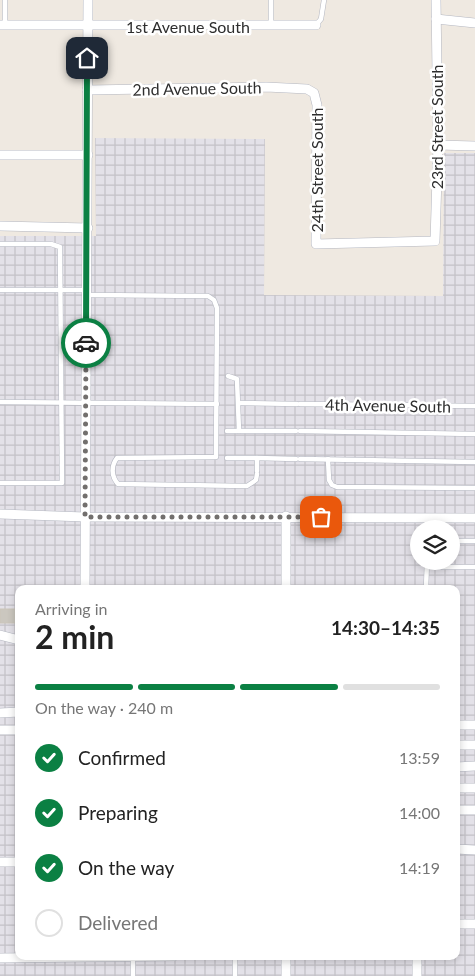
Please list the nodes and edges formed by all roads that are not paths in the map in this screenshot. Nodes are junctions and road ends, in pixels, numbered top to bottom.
1 (5, 0) edge
2 (88, 0) edge
3 (271, 0) edge
4 (324, 0) edge
5 (436, 0) edge
6 (436, 20) junction
7 (475, 23) edge
8 (3, 25) edge
9 (87, 26) junction
10 (271, 26) junction
11 (316, 26) joint
12 (307, 88) joint
13 (88, 90) junction
14 (438, 145) junction
15 (475, 146) edge
16 (0, 155) edge
17 (88, 155) junction
18 (0, 226) edge
19 (88, 228) junction
20 (422, 242) joint
21 (0, 244) edge
22 (0, 290) edge
23 (60, 290) junction
24 (87, 292) junction
25 (218, 375) junction
26 (0, 402) edge
27 (62, 402) junction
28 (86, 402) junction
29 (239, 403) junction
30 (217, 404) junction
31 (475, 406) edge
32 (239, 431) junction
33 (217, 432) junction
34 (475, 434) edge
35 (216, 457) junction
36 (257, 458) junction
37 (328, 459) junction
38 (475, 462) edge
39 (0, 483) edge
40 (475, 488) edge
41 (0, 514) edge
42 (286, 516) junction
43 (85, 517) junction
44 (427, 518) joint
45 (475, 518) edge
46 (460, 541) edge
47 (475, 541) edge
48 (460, 566) edge
49 (475, 567) edge
50 (427, 570) edge
51 (85, 585) edge
52 (286, 585) edge
53 (426, 585) edge
54 (0, 635) edge
55 (15, 639) edge
56 (15, 712) edge
57 (0, 713) edge
58 (475, 724) edge
59 (460, 725) edge
60 (0, 730) edge
61 (15, 730) edge
62 (460, 745) edge
63 (475, 745) edge
64 (475, 766) edge
65 (460, 767) edge
66 (460, 788) edge
67 (475, 788) edge
68 (460, 810) edge
69 (475, 810) edge
70 (460, 849) edge
71 (475, 850) edge
72 (0, 862) edge
73 (15, 862) edge
74 (460, 924) edge
75 (475, 924) edge
76 (0, 958) edge
77 (15, 958) edge
78 (133, 960) edge
79 (235, 960) edge
80 (286, 960) edge
81 (417, 960) edge
82 (133, 976) edge
83 (235, 976) edge
84 (286, 976) edge
85 (417, 976) edge

1 - 8 lane
2 - 9 street
3 - 10 lane
4 - 11 lane
5 - 6 street, 23rd Street South
6 - 7 street
6 - 14 street, 23rd Street South
8 - 9 street, 1st Avenue South
9 - 10 street, 1st Avenue South
9 - 13 street
10 - 11 street, 1st Avenue South
12 - 13 street, 2nd Avenue South
12 - 20 street, 24th Street South
13 - 17 street
14 - 15 street
14 - 20 street, 23rd Street South
16 - 17 street
17 - 19 street
18 - 19 street
19 - 24 street
21 - 23 lane
22 - 23 lane
23 - 24 lane
23 - 27 lane
24 - 25 lane
24 - 28 street
25 - 29 lane
25 - 30 lane
26 - 27 lane
27 - 28 lane
27 - 39 lane
28 - 30 lane
28 - 43 street
29 - 31 lane, 4th Avenue South
29 - 32 lane
30 - 33 lane
32 - 33 lane
32 - 34 lane
33 - 35 lane
35 - 36 lane
35 - 36 lane
36 - 37 lane
37 - 38 lane
37 - 40 lane
41 - 43 street
42 - 43 street
42 - 44 street
42 - 52 street
43 - 51 street
44 - 45 street
46 - 47 lane
48 - 49 lane
50 - 53 lane
54 - 55 street
56 - 57 street
58 - 59 street
60 - 61 street
62 - 63 street
64 - 65 street
66 - 67 street
68 - 69 street
70 - 71 street
72 - 73 street
74 - 75 street
76 - 77 street
78 - 82 lane
79 - 83 lane
80 - 84 street
81 - 85 street

